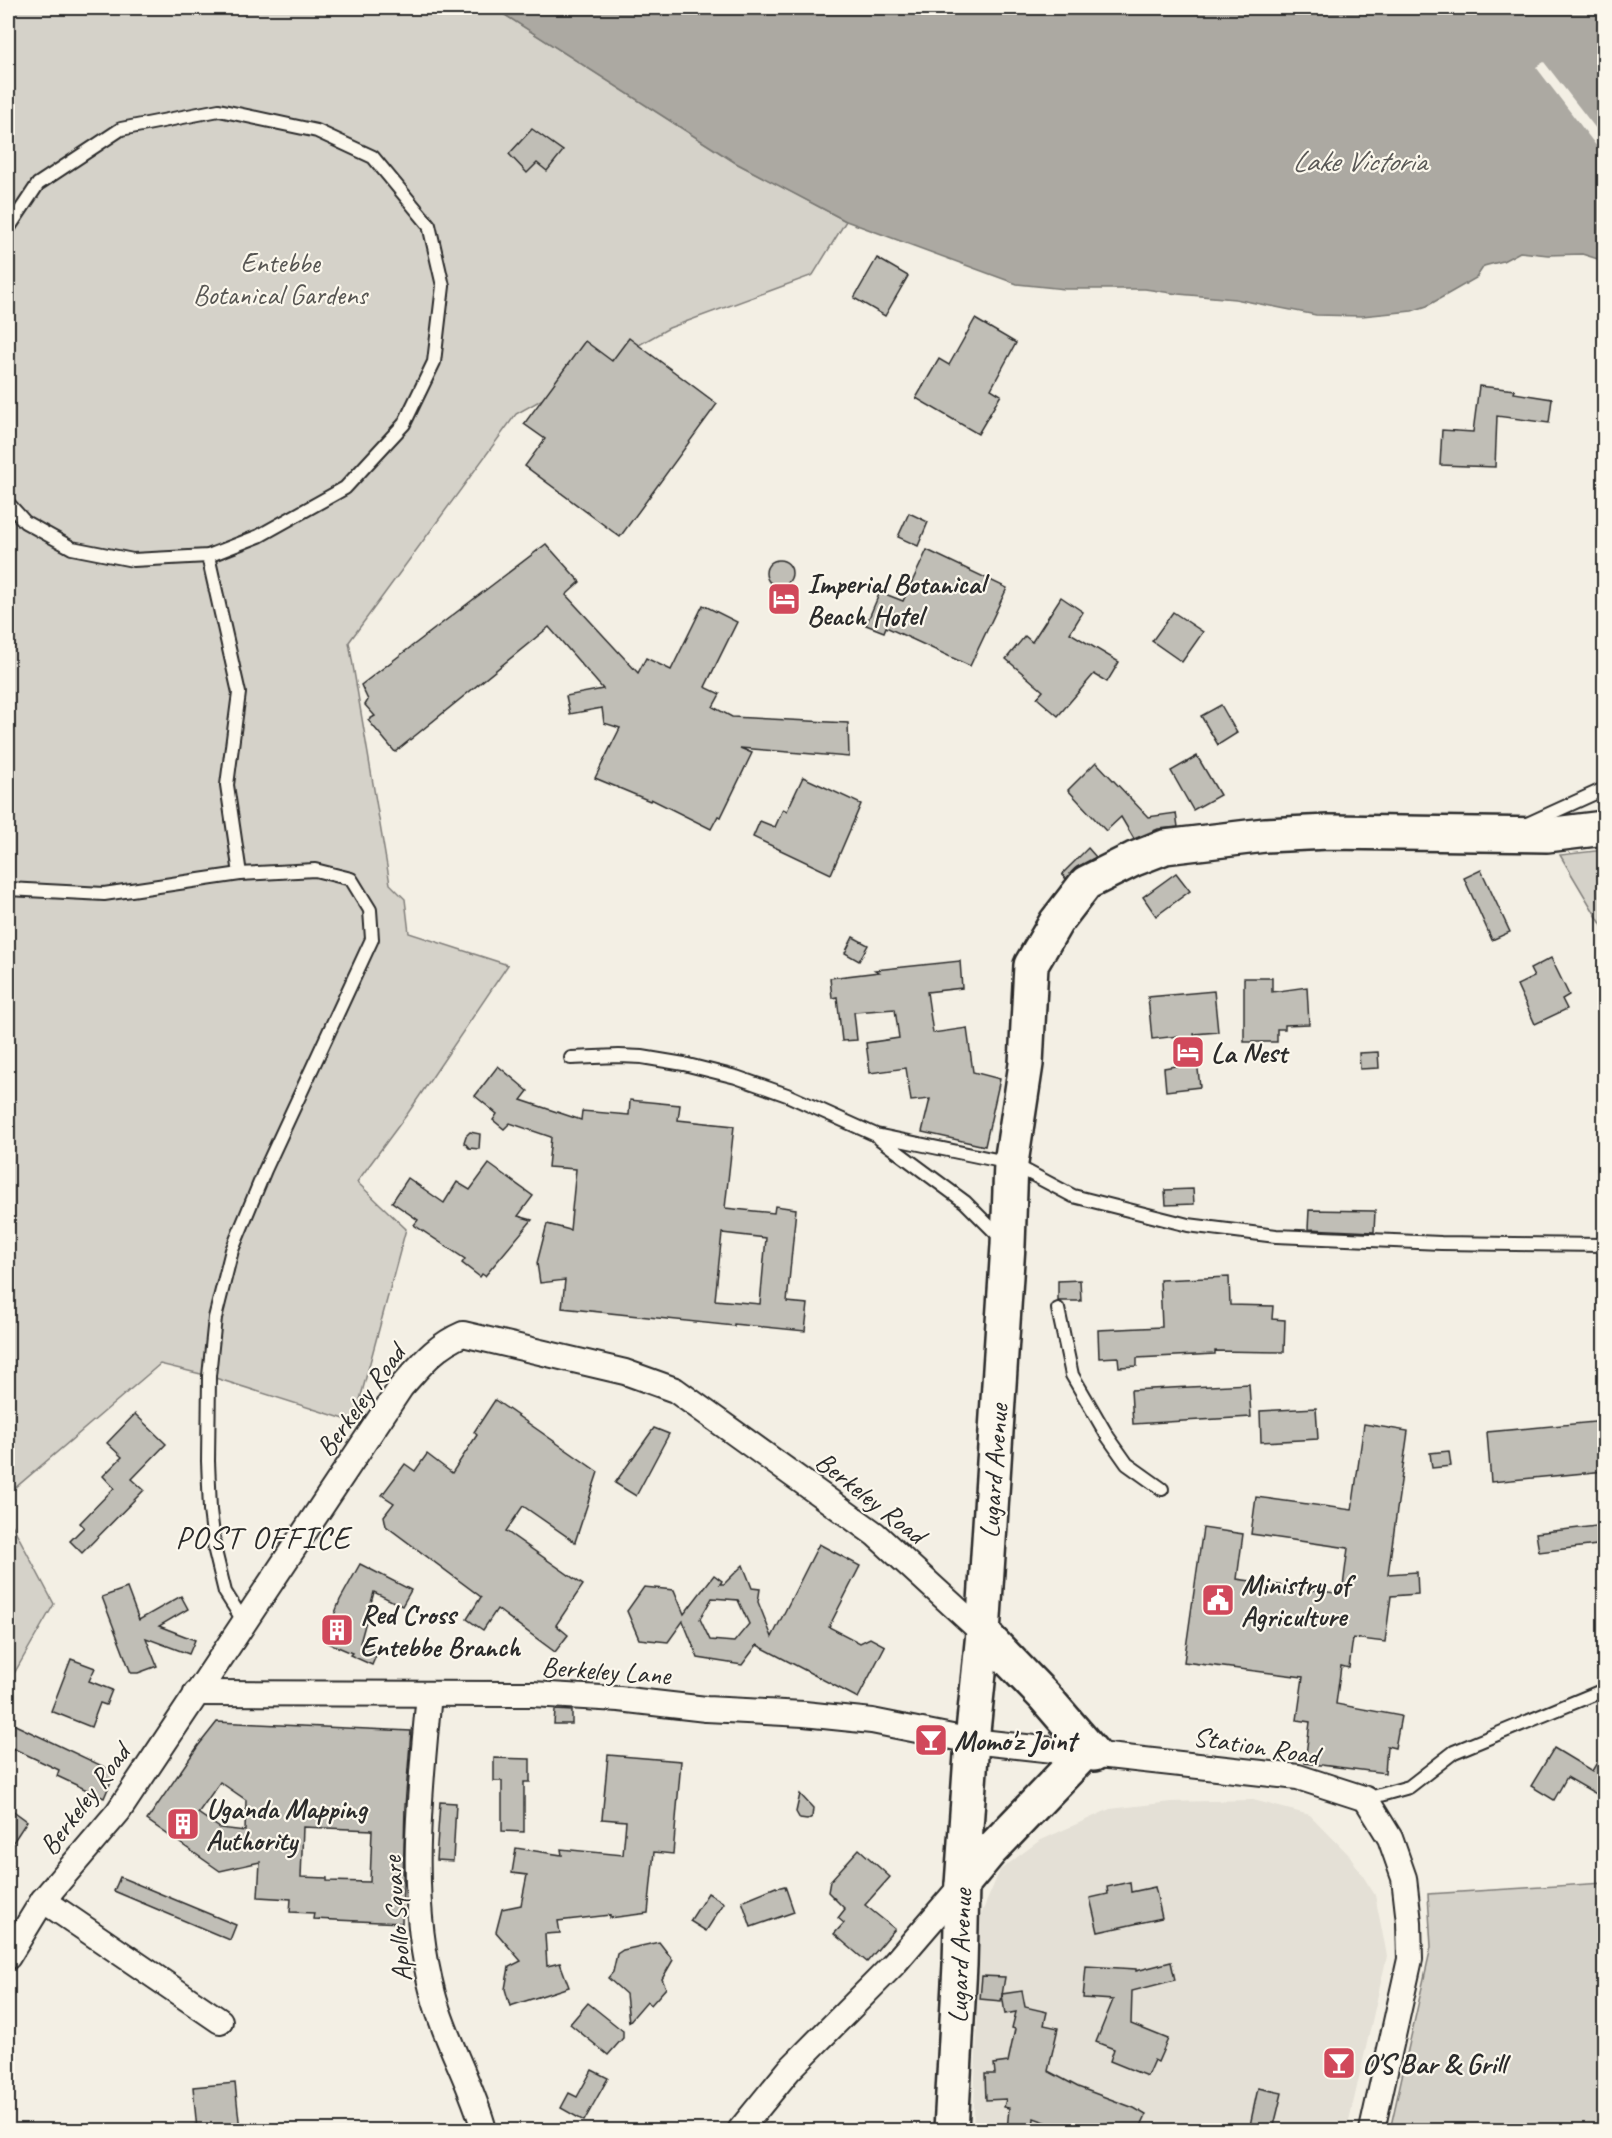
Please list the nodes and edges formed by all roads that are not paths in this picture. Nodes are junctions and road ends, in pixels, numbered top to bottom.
1 (8, 229) edge
2 (8, 503) edge
3 (207, 556) junction
4 (1605, 789) edge
5 (1605, 828) edge
6 (1505, 834) junction
7 (240, 874) junction
8 (8, 890) edge
9 (571, 1058) dead end
10 (876, 1136) junction
11 (1011, 1162) junction
12 (1008, 1245) junction
13 (1605, 1245) edge
14 (1058, 1309) dead end
15 (1162, 1489) dead end
16 (244, 1622) junction
17 (983, 1633) junction
18 (1605, 1690) edge
19 (196, 1694) junction
20 (429, 1694) junction
21 (972, 1741) junction
22 (1089, 1754) junction
23 (1366, 1799) junction
24 (962, 1885) junction
25 (43, 1900) junction
26 (8, 1958) edge
27 (220, 2021) dead end
28 (484, 2130) edge
29 (740, 2130) edge
30 (951, 2130) edge
31 (1372, 2130) edge

1 - 3 lane
2 - 3 lane
3 - 7 lane
4 - 6 lane
5 - 6 street, Lugard Avenue
6 - 11 street, Lugard Avenue
7 - 8 lane
7 - 16 lane
9 - 10 lane
10 - 11 lane
10 - 12 lane
11 - 12 street, Lugard Avenue
11 - 13 lane
12 - 17 street, Lugard Avenue
14 - 15 lane
16 - 17 street, Berkeley Road
16 - 19 street, Berkeley Road
17 - 21 street, Lugard Avenue
17 - 22 street
18 - 23 lane
19 - 20 street, Berkeley Lane
19 - 25 street, Berkeley Road
20 - 21 street, Berkeley Lane
20 - 28 street, Apollo Square
21 - 22 street, Station Road
21 - 24 street, Lugard Avenue
22 - 23 street, Station Road
22 - 24 street
23 - 31 street
24 - 29 street
24 - 30 street, Lugard Avenue
25 - 26 street, Berkeley Road
25 - 27 street

